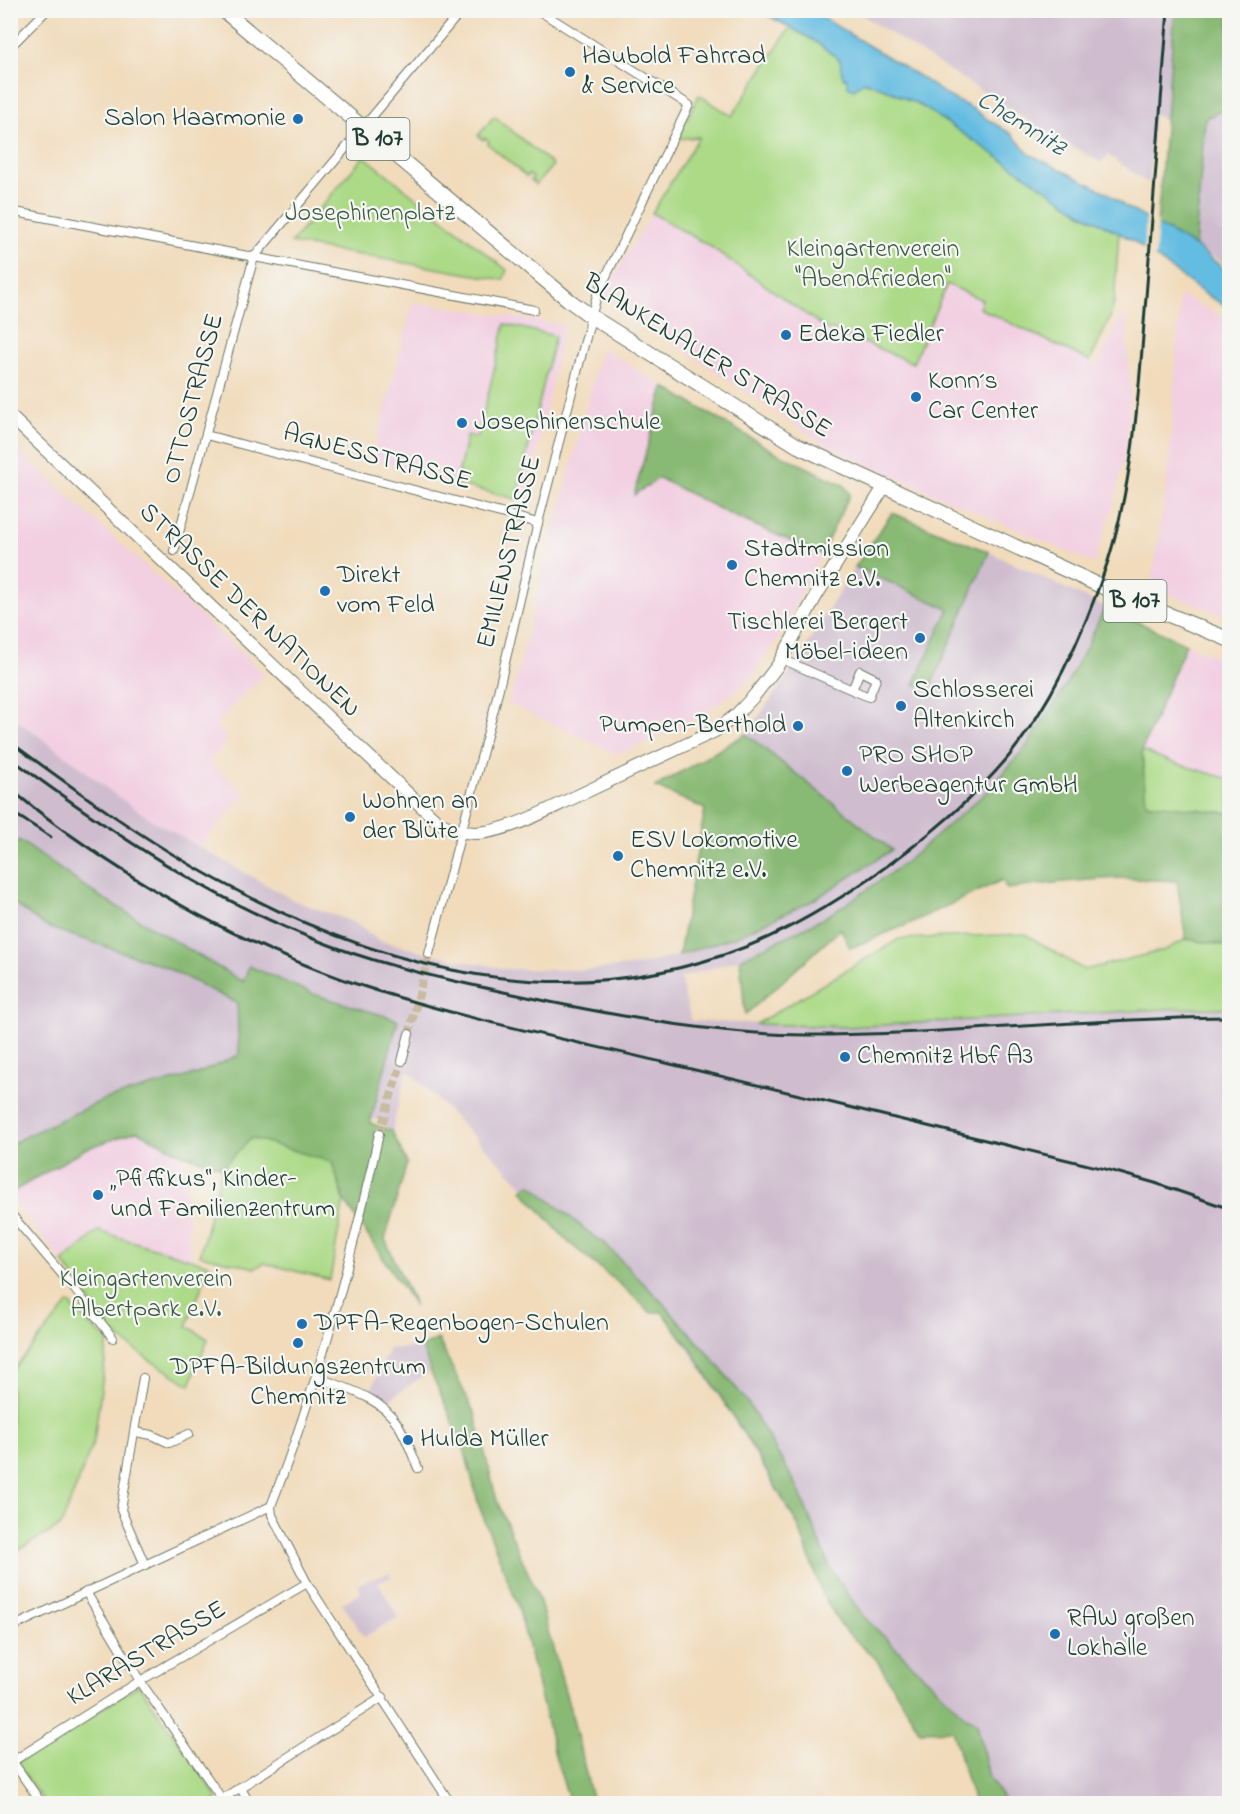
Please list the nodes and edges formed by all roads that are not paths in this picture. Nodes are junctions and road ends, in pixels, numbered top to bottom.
1 (47, 10) edge
2 (223, 10) edge
3 (462, 10) edge
4 (538, 10) edge
5 (10, 47) edge
6 (363, 127) junction
7 (10, 211) edge
8 (254, 257) junction
9 (534, 310) dead end
10 (592, 317) junction
11 (10, 416) edge
12 (206, 435) junction
13 (884, 487) junction
14 (538, 523) junction
15 (174, 551) dead end
16 (1230, 640) edge
17 (782, 659) junction
18 (852, 690) dead end
19 (461, 832) junction
20 (429, 954) tunnel mouth
21 (409, 1034) tunnel mouth
22 (402, 1061) tunnel mouth
23 (379, 1134) tunnel mouth
24 (10, 1213) edge
25 (113, 1338) dead end
26 (316, 1377) junction
27 (143, 1378) dead end
28 (135, 1432) junction
29 (189, 1434) dead end
30 (418, 1468) dead end
31 (271, 1506) junction
32 (145, 1565) junction
33 (307, 1583) junction
34 (86, 1592) junction
35 (10, 1628) edge
36 (140, 1681) junction
37 (383, 1697) junction
38 (11, 1761) edge
39 (240, 1787) junction
40 (218, 1801) edge
41 (42, 1803) edge
42 (250, 1803) edge
43 (451, 1803) edge

1 - 5 street
2 - 6 main road, BLANKENAUER STRASSE / B 107
3 - 6 street
4 - 10 street, EMILIENSTRASSE
6 - 8 street
6 - 10 main road, BLANKENAUER STRASSE / B 107
7 - 8 street
8 - 9 street
8 - 12 street, OTTOSTRASSE
10 - 13 main road, BLANKENAUER STRASSE / B 107
10 - 14 street, EMILIENSTRASSE
11 - 19 main road, STRASSE DER NATIONEN
12 - 14 street, AGNESSTRASSE
12 - 15 street, OTTOSTRASSE
13 - 16 main road, BLANKENAUER STRASSE / B 107
13 - 17 main road
14 - 19 street, EMILIENSTRASSE
17 - 18 street
17 - 19 main road
19 - 20 street, EMILIENSTRASSE
21 - 22 street
23 - 26 street
24 - 25 street
26 - 30 street
26 - 31 street
27 - 28 street
28 - 29 street
28 - 32 street
31 - 32 street
31 - 33 street
32 - 34 street
33 - 36 street, KLARASTRASSE
33 - 37 street
34 - 35 street
34 - 36 street
36 - 38 street, KLARASTRASSE
36 - 40 street
37 - 39 street
37 - 43 street
38 - 41 street
39 - 40 street
39 - 42 street

